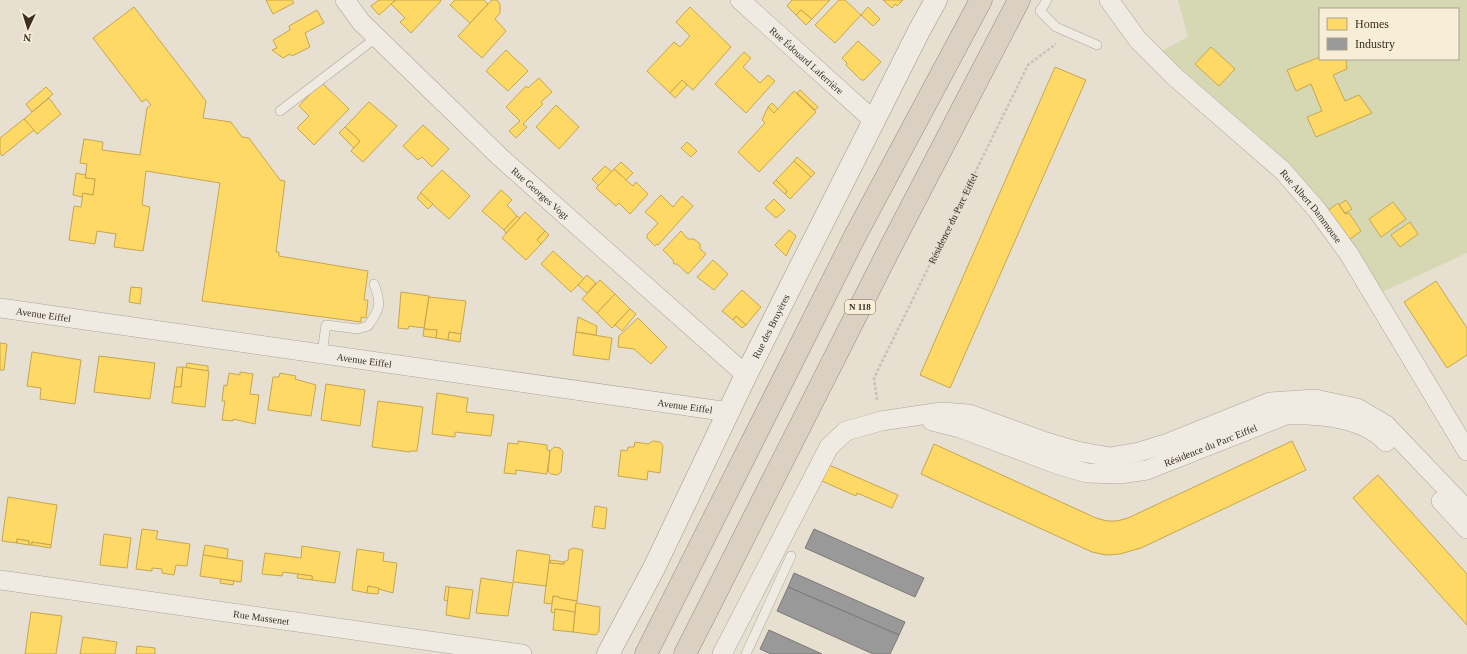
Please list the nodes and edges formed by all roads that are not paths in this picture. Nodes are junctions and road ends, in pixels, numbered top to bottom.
1 (345, 0) edge
2 (740, 0) edge
3 (936, 0) edge
4 (981, 0) edge
5 (1019, 0) edge
6 (1047, 0) edge
7 (1109, 0) edge
8 (377, 37) junction
9 (1097, 45) dead end
10 (280, 111) dead end
11 (874, 120) junction
12 (374, 284) dead end
13 (0, 308) edge
14 (322, 353) junction
15 (746, 375) junction
16 (728, 412) junction
17 (1371, 424) junction
18 (1467, 451) edge
19 (1467, 510) edge
20 (1467, 529) edge
21 (790, 556) dead end
22 (0, 580) edge
23 (522, 654) edge
24 (608, 654) edge
25 (646, 654) edge
26 (685, 654) edge
27 (722, 654) edge
28 (746, 654) edge

1 - 8 street, Rue Georges Vogt
2 - 11 street, Rue Édouard Laferrière
3 - 11 street, Rue des Bruyères
4 - 25 highway
5 - 26 highway, N 118
6 - 9 lane
7 - 18 street, Rue Albert Dammouse
8 - 10 lane
8 - 15 street, Rue Georges Vogt
11 - 15 street, Rue des Bruyères
12 - 14 lane
13 - 14 street, Avenue Eiffel
14 - 16 street, Avenue Eiffel
15 - 16 street, Rue des Bruyères
16 - 24 street, Rue des Bruyères
17 - 19 street, Résidence du Parc Eiffel
17 - 20 street, Résidence du Parc Eiffel
17 - 27 street, Résidence du Parc Eiffel
21 - 28 lane
22 - 23 street, Rue Massenet

